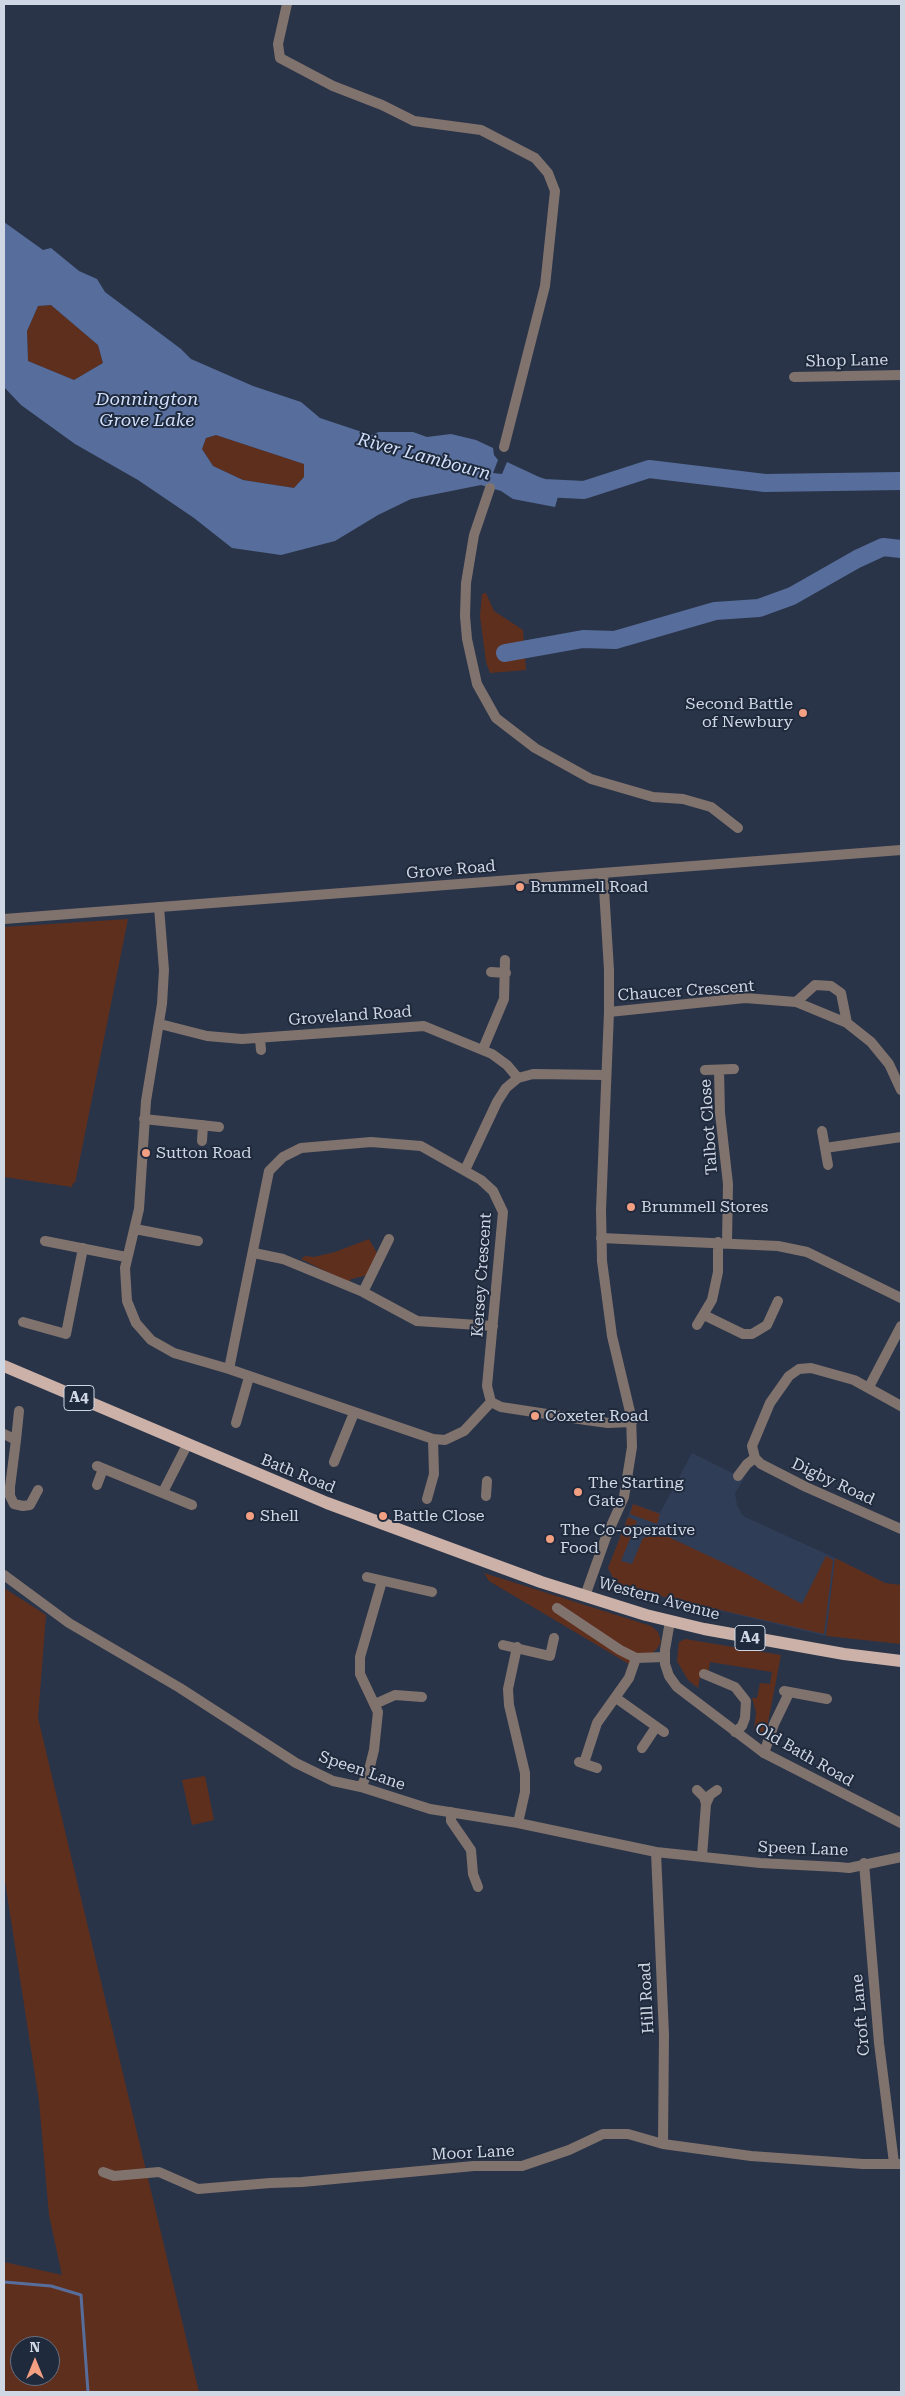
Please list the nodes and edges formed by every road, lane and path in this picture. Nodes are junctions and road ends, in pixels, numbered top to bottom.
1 (287, 4) edge
2 (901, 375) edge
3 (794, 377) dead end
4 (504, 447) dead end
5 (490, 488) dead end
6 (738, 828) dead end
7 (901, 850) edge
8 (603, 873) junction
9 (159, 907) junction
10 (4, 919) edge
11 (505, 960) dead end
12 (490, 972) dead end
13 (506, 974) junction
14 (796, 1002) junction
15 (609, 1012) junction
16 (847, 1023) junction
17 (160, 1024) junction
18 (260, 1039) junction
19 (482, 1049) junction
20 (261, 1050) dead end
21 (734, 1069) dead end
22 (705, 1070) dead end
23 (719, 1070) junction
24 (606, 1075) junction
25 (518, 1078) junction
26 (901, 1090) edge
27 (144, 1119) junction
28 (203, 1126) junction
29 (219, 1127) dead end
30 (822, 1131) dead end
31 (901, 1137) edge
32 (202, 1141) dead end
33 (825, 1148) junction
34 (828, 1165) dead end
35 (465, 1170) junction
36 (135, 1228) junction
37 (601, 1238) junction
38 (389, 1239) dead end
39 (45, 1241) dead end
40 (198, 1241) dead end
41 (723, 1242) junction
42 (83, 1248) junction
43 (254, 1253) junction
44 (126, 1256) junction
45 (364, 1292) junction
46 (901, 1298) edge
47 (778, 1300) dead end
48 (704, 1315) junction
49 (23, 1322) dead end
50 (697, 1325) dead end
51 (494, 1326) junction
52 (901, 1326) edge
53 (4, 1366) edge
54 (229, 1369) junction
55 (249, 1377) junction
56 (869, 1387) junction
57 (491, 1402) junction
58 (901, 1406) edge
59 (19, 1411) dead end
60 (354, 1413) junction
61 (632, 1422) junction
62 (236, 1423) dead end
63 (4, 1434) edge
64 (433, 1439) junction
65 (16, 1440) junction
66 (187, 1445) junction
67 (755, 1458) junction
68 (334, 1462) dead end
69 (738, 1476) dead end
70 (487, 1481) dead end
71 (97, 1485) dead end
72 (7, 1490) edge
73 (38, 1490) dead end
74 (163, 1492) junction
75 (486, 1496) dead end
76 (427, 1498) dead end
77 (192, 1505) dead end
78 (901, 1529) edge
79 (4, 1575) edge
80 (367, 1577) dead end
81 (382, 1580) junction
82 (432, 1592) dead end
83 (586, 1596) junction
84 (557, 1608) dead end
85 (670, 1621) junction
86 (554, 1638) dead end
87 (503, 1645) dead end
88 (517, 1648) junction
89 (665, 1657) junction
90 (636, 1658) junction
91 (901, 1661) edge
92 (704, 1674) dead end
93 (416, 1693) dead end
94 (616, 1698) junction
95 (827, 1699) dead end
96 (375, 1704) junction
97 (735, 1732) junction
98 (642, 1748) dead end
99 (764, 1753) junction
100 (597, 1768) dead end
101 (361, 1787) junction
102 (697, 1790) dead end
103 (717, 1790) dead end
104 (706, 1804) junction
105 (451, 1812) junction
106 (518, 1822) junction
107 (901, 1823) edge
108 (656, 1852) junction
109 (702, 1856) junction
110 (901, 1857) edge
111 (864, 1864) junction
112 (478, 1887) dead end
113 (663, 2144) junction
114 (898, 2164) edge
115 (103, 2172) dead end

1 - 4 street
2 - 3 street, Shop Lane
5 - 6 street
7 - 8 street, Grove Road
8 - 9 street, Grove Road
8 - 15 street
9 - 10 street, Grove Road
9 - 17 street
11 - 13 street
12 - 13 street
13 - 19 street
14 - 15 street, Chaucer Crescent
14 - 16 street, Chaucer Crescent
14 - 16 street
15 - 24 street
16 - 26 street, Chaucer Crescent
17 - 18 street, Groveland Road
17 - 27 street
18 - 19 street, Groveland Road
18 - 20 street
19 - 25 street, Groveland Road
21 - 23 street
22 - 23 street
23 - 41 street, Talbot Close
24 - 25 street
24 - 37 street
25 - 35 street
27 - 28 street
27 - 36 street
28 - 29 street
28 - 32 street
30 - 33 street
31 - 33 street
33 - 34 street
35 - 43 street, Kersey Crescent
35 - 51 street, Kersey Crescent
36 - 40 street
36 - 44 street
37 - 41 street
37 - 61 street
38 - 45 street
39 - 42 street
41 - 46 street
41 - 48 street, Talbot Close
42 - 44 street
42 - 49 street
43 - 45 street
43 - 54 street, Kersey Crescent
44 - 54 street
45 - 51 street
47 - 48 street
48 - 50 street, Talbot Close
51 - 57 street, Kersey Crescent
52 - 56 street
53 - 66 main road, Bath Road / A4
54 - 55 street
55 - 60 street
55 - 62 street
56 - 58 street
56 - 67 street
57 - 61 street
57 - 64 street
59 - 65 street
60 - 64 street
60 - 68 street
61 - 83 street
63 - 65 street
64 - 76 street
65 - 72 street
66 - 74 street
66 - 83 main road, Bath Road / A4
67 - 69 street
67 - 78 street, Digby Road
70 - 75 street
71 - 74 street
72 - 73 street
74 - 77 street
79 - 101 street, Speen Lane
80 - 81 street
81 - 82 street
81 - 96 street
83 - 85 main road, Western Avenue / A4
84 - 90 street
85 - 89 street, Old Bath Road
85 - 91 main road, Western Avenue / A4
86 - 88 street
87 - 88 street
88 - 106 street
89 - 90 street
89 - 97 street, Old Bath Road
90 - 94 street
92 - 97 street
93 - 96 street
94 - 98 street
94 - 100 street
95 - 99 street
96 - 101 street
97 - 99 street, Old Bath Road
99 - 107 street, Old Bath Road
101 - 105 street, Speen Lane
102 - 104 street
103 - 104 street
104 - 109 street
105 - 106 street, Speen Lane
105 - 112 street
106 - 108 street, Speen Lane
108 - 109 street, Speen Lane
108 - 113 street, Hill Road
109 - 111 street, Speen Lane
110 - 111 street, Speen Lane
111 - 114 street, Croft Lane
113 - 114 street, Moor Lane
113 - 115 street, Moor Lane

